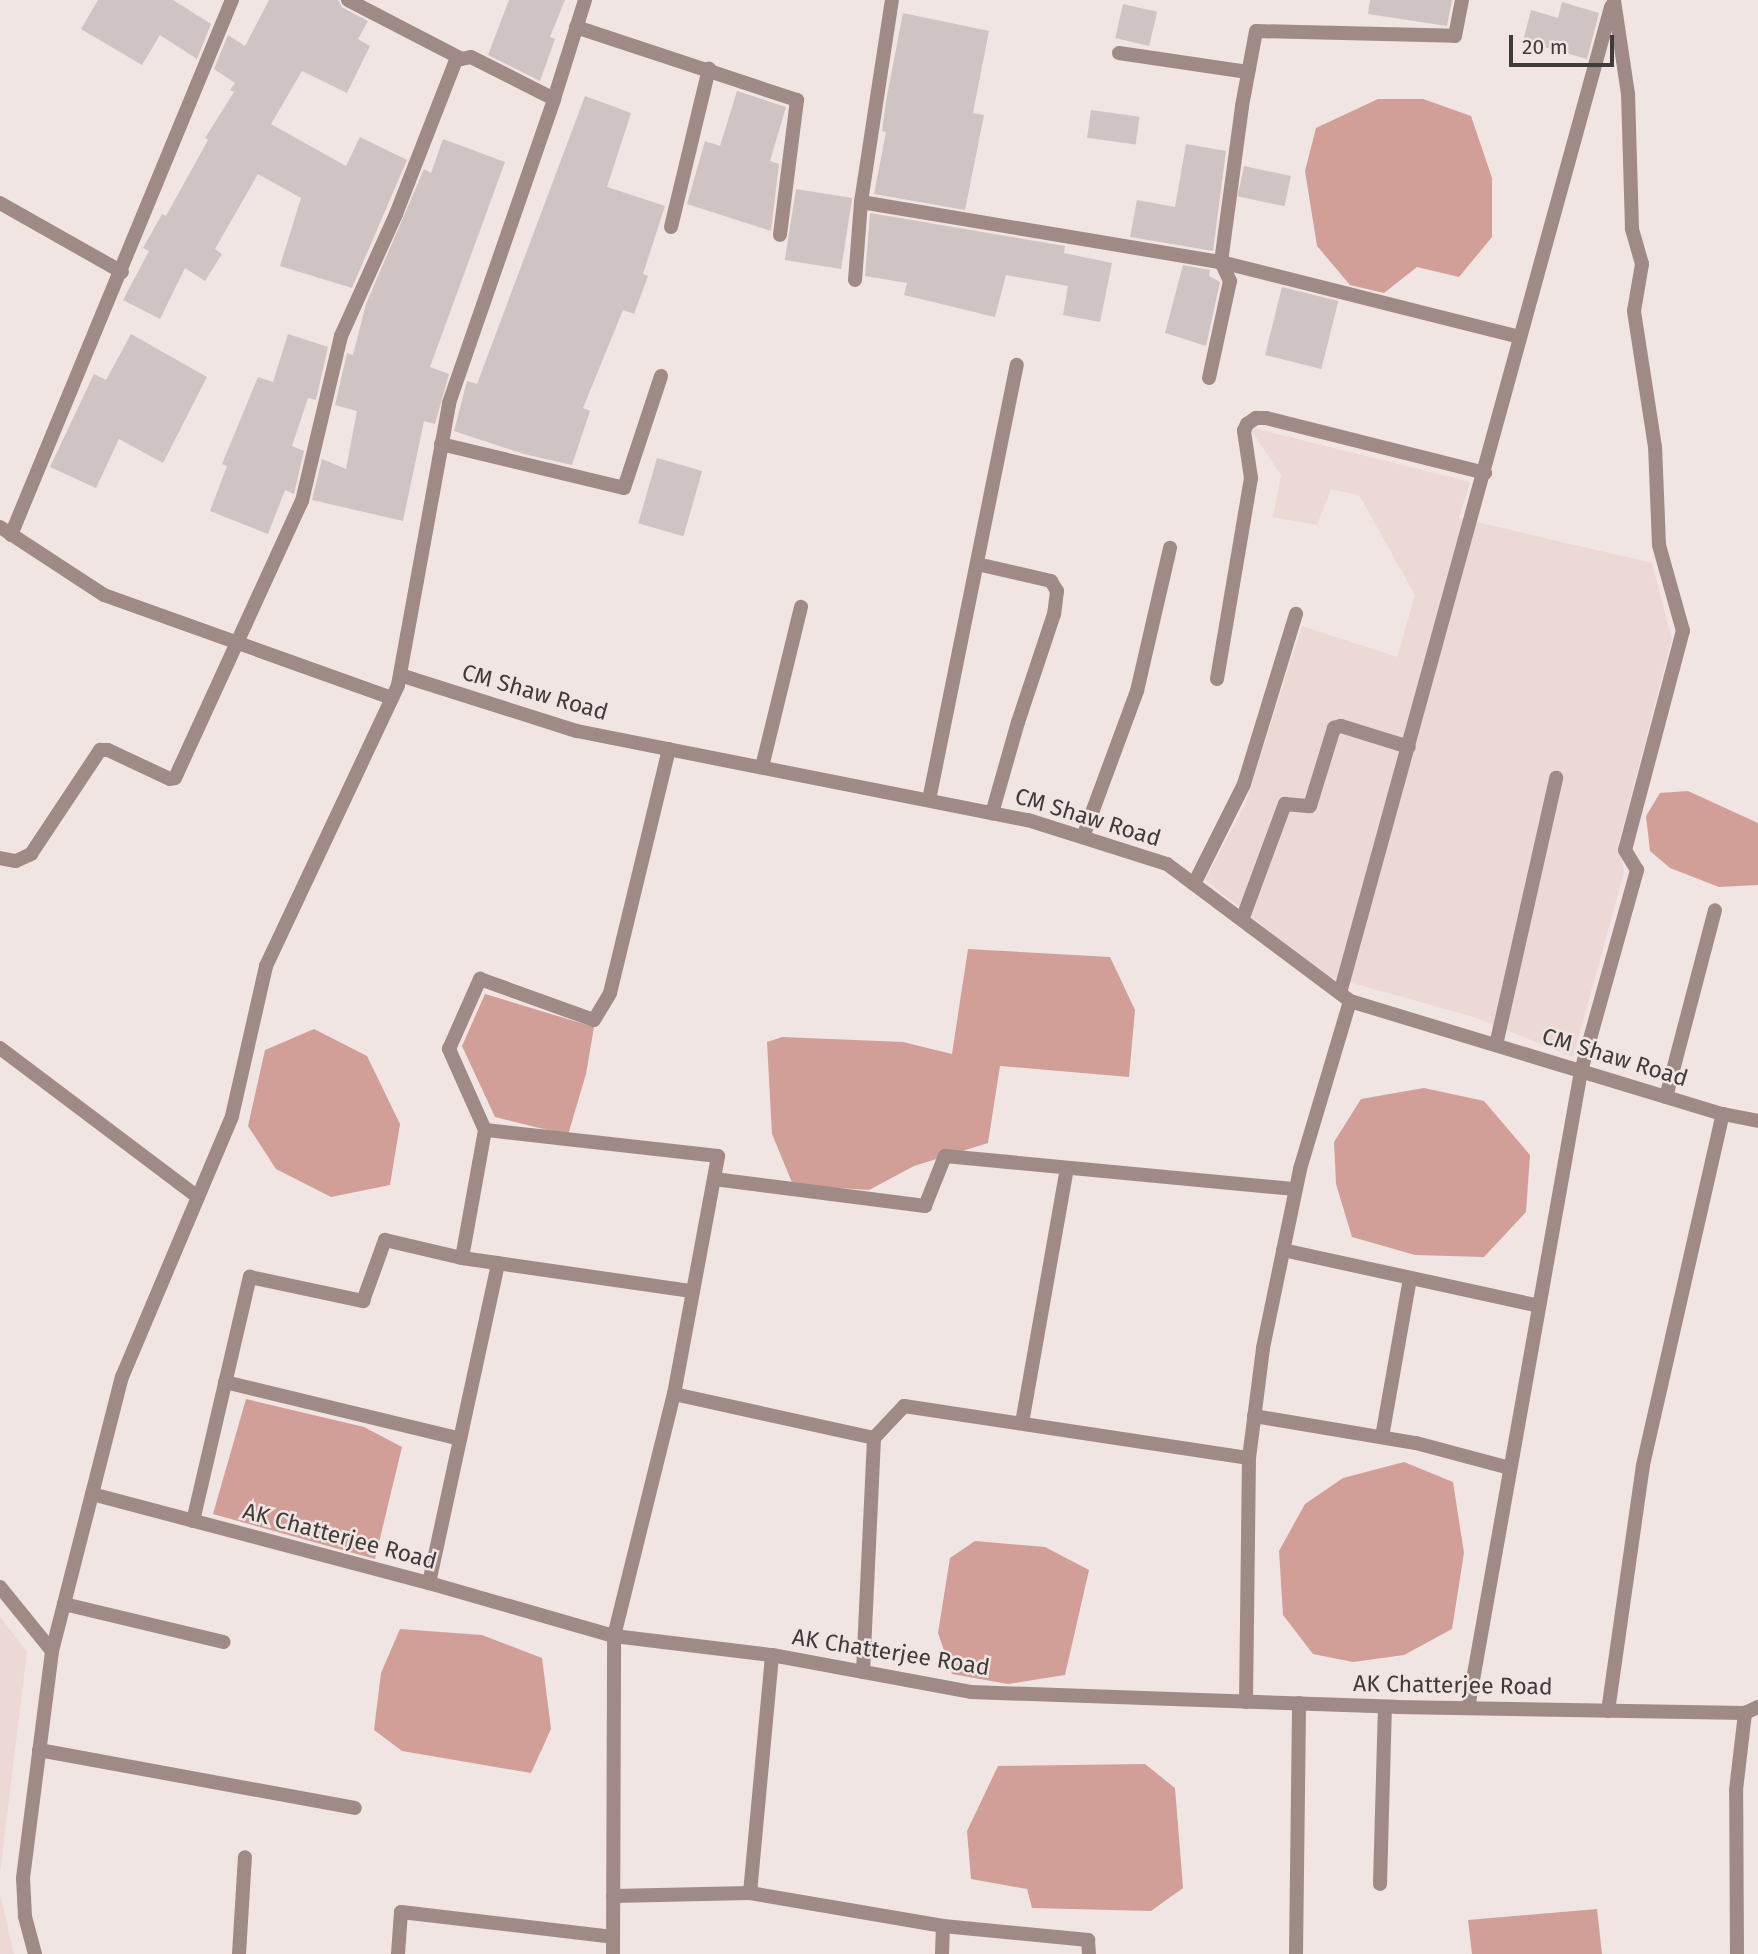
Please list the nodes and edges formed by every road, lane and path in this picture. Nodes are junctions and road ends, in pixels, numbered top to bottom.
1 (232, 0) edge
2 (348, 0) edge
3 (585, 0) edge
4 (892, 0) edge
5 (1462, 0) edge
6 (1614, 1) edge
7 (576, 27) junction
8 (1119, 53) dead end
9 (462, 59) junction
10 (709, 69) junction
11 (1248, 72) junction
12 (554, 99) junction
13 (861, 202) junction
14 (0, 204) edge
15 (671, 227) dead end
16 (780, 235) dead end
17 (1221, 262) junction
18 (122, 272) junction
19 (855, 280) dead end
20 (1519, 337) junction
21 (1017, 365) dead end
22 (661, 376) dead end
23 (1209, 378) dead end
24 (441, 444) junction
25 (1485, 472) junction
26 (6, 531) edge
27 (1170, 548) dead end
28 (977, 564) junction
29 (801, 607) dead end
30 (1296, 614) dead end
31 (236, 642) junction
32 (400, 675) junction
33 (1217, 679) dead end
34 (392, 698) junction
35 (1409, 747) junction
36 (669, 749) junction
37 (762, 767) junction
38 (1556, 778) dead end
39 (929, 800) junction
40 (992, 813) junction
41 (1083, 837) junction
42 (0, 858) edge
43 (1194, 884) junction
44 (1716, 910) dead end
45 (1242, 919) junction
46 (1345, 997) junction
47 (1496, 1045) junction
48 (0, 1048) edge
49 (1581, 1071) junction
50 (1666, 1097) junction
51 (1723, 1114) junction
52 (1758, 1121) edge
53 (485, 1130) junction
54 (1067, 1169) junction
55 (713, 1178) junction
56 (1295, 1189) junction
57 (198, 1197) junction
58 (1283, 1250) junction
59 (462, 1258) junction
60 (498, 1263) junction
61 (1410, 1278) junction
62 (692, 1291) junction
63 (1539, 1306) junction
64 (225, 1382) junction
65 (674, 1394) junction
66 (1254, 1416) junction
67 (1022, 1423) junction
68 (1382, 1437) junction
69 (874, 1438) junction
70 (460, 1439) junction
71 (1249, 1458) junction
72 (1509, 1468) junction
73 (92, 1494) junction
74 (193, 1521) junction
75 (429, 1583) junction
76 (0, 1587) edge
77 (64, 1604) junction
78 (614, 1636) junction
79 (224, 1642) dead end
80 (52, 1651) junction
81 (772, 1655) junction
82 (863, 1672) junction
83 (1246, 1702) junction
84 (1299, 1703) junction
85 (1385, 1707) junction
86 (1468, 1708) junction
87 (1752, 1710) edge
88 (1608, 1711) junction
89 (39, 1750) junction
90 (355, 1808) dead end
91 (246, 1857) dead end
92 (1380, 1884) dead end
93 (750, 1893) junction
94 (613, 1896) junction
95 (943, 1926) junction
96 (613, 1937) junction
97 (35, 1954) edge
98 (239, 1954) edge
99 (398, 1954) edge
100 (612, 1954) edge
101 (942, 1954) edge
102 (1089, 1954) edge
103 (1296, 1954) edge
104 (1737, 1954) edge

1 - 18 street
2 - 9 street
3 - 7 street
4 - 13 street
5 - 11 street
6 - 20 street
6 - 49 street
7 - 10 street
7 - 12 street
8 - 11 street
9 - 12 street
9 - 31 street
10 - 15 street
10 - 16 street
11 - 17 street
12 - 24 street
13 - 17 street
13 - 19 street
14 - 18 street
17 - 20 street
17 - 23 street
18 - 26 street
20 - 25 street
21 - 28 street
22 - 24 street
24 - 32 street
25 - 33 street
25 - 35 street
26 - 31 street
27 - 41 street
28 - 39 street
28 - 40 street
29 - 37 street
30 - 43 street
31 - 34 street
31 - 42 street
32 - 34 street
32 - 36 street, CM Shaw Road
34 - 57 street
35 - 45 street
35 - 46 street
36 - 37 street, CM Shaw Road
36 - 53 street
37 - 39 street, CM Shaw Road
38 - 47 street
39 - 40 street, CM Shaw Road
40 - 41 street, CM Shaw Road
41 - 43 street, CM Shaw Road
43 - 45 street, CM Shaw Road
44 - 50 street
45 - 46 street, CM Shaw Road
46 - 47 street, CM Shaw Road
46 - 56 street
47 - 49 street, CM Shaw Road
48 - 57 street
49 - 50 street, CM Shaw Road
49 - 63 street
50 - 51 street, CM Shaw Road
51 - 52 street, CM Shaw Road
51 - 88 street
53 - 55 street
53 - 59 street
54 - 55 street
54 - 56 street
54 - 67 street
55 - 62 street
56 - 58 street
57 - 73 street
58 - 61 street
58 - 66 street
59 - 60 street
59 - 64 street
60 - 62 street
60 - 70 street
61 - 63 street
61 - 68 street
62 - 65 street
63 - 72 street
64 - 70 street
64 - 74 street
65 - 69 street
65 - 78 street
66 - 68 street
66 - 71 street
67 - 69 street
67 - 71 street
68 - 72 street
69 - 82 street
70 - 75 street
71 - 83 street
72 - 86 street
73 - 74 street, AK Chatterjee Road
73 - 77 street
74 - 75 street, AK Chatterjee Road
75 - 78 street, AK Chatterjee Road
76 - 80 street
77 - 79 street
77 - 80 street
78 - 81 street, AK Chatterjee Road
78 - 94 street
80 - 89 street
81 - 82 street, AK Chatterjee Road
81 - 93 street
82 - 83 street, AK Chatterjee Road
83 - 84 street, AK Chatterjee Road
84 - 85 street, AK Chatterjee Road
84 - 103 street
85 - 86 street, AK Chatterjee Road
85 - 92 street
86 - 88 street, AK Chatterjee Road
87 - 88 street, AK Chatterjee Road
87 - 104 street
89 - 90 street
89 - 97 street
91 - 98 street
93 - 94 street
93 - 95 street
94 - 96 street
95 - 101 street
95 - 102 street
96 - 99 street
96 - 100 street

